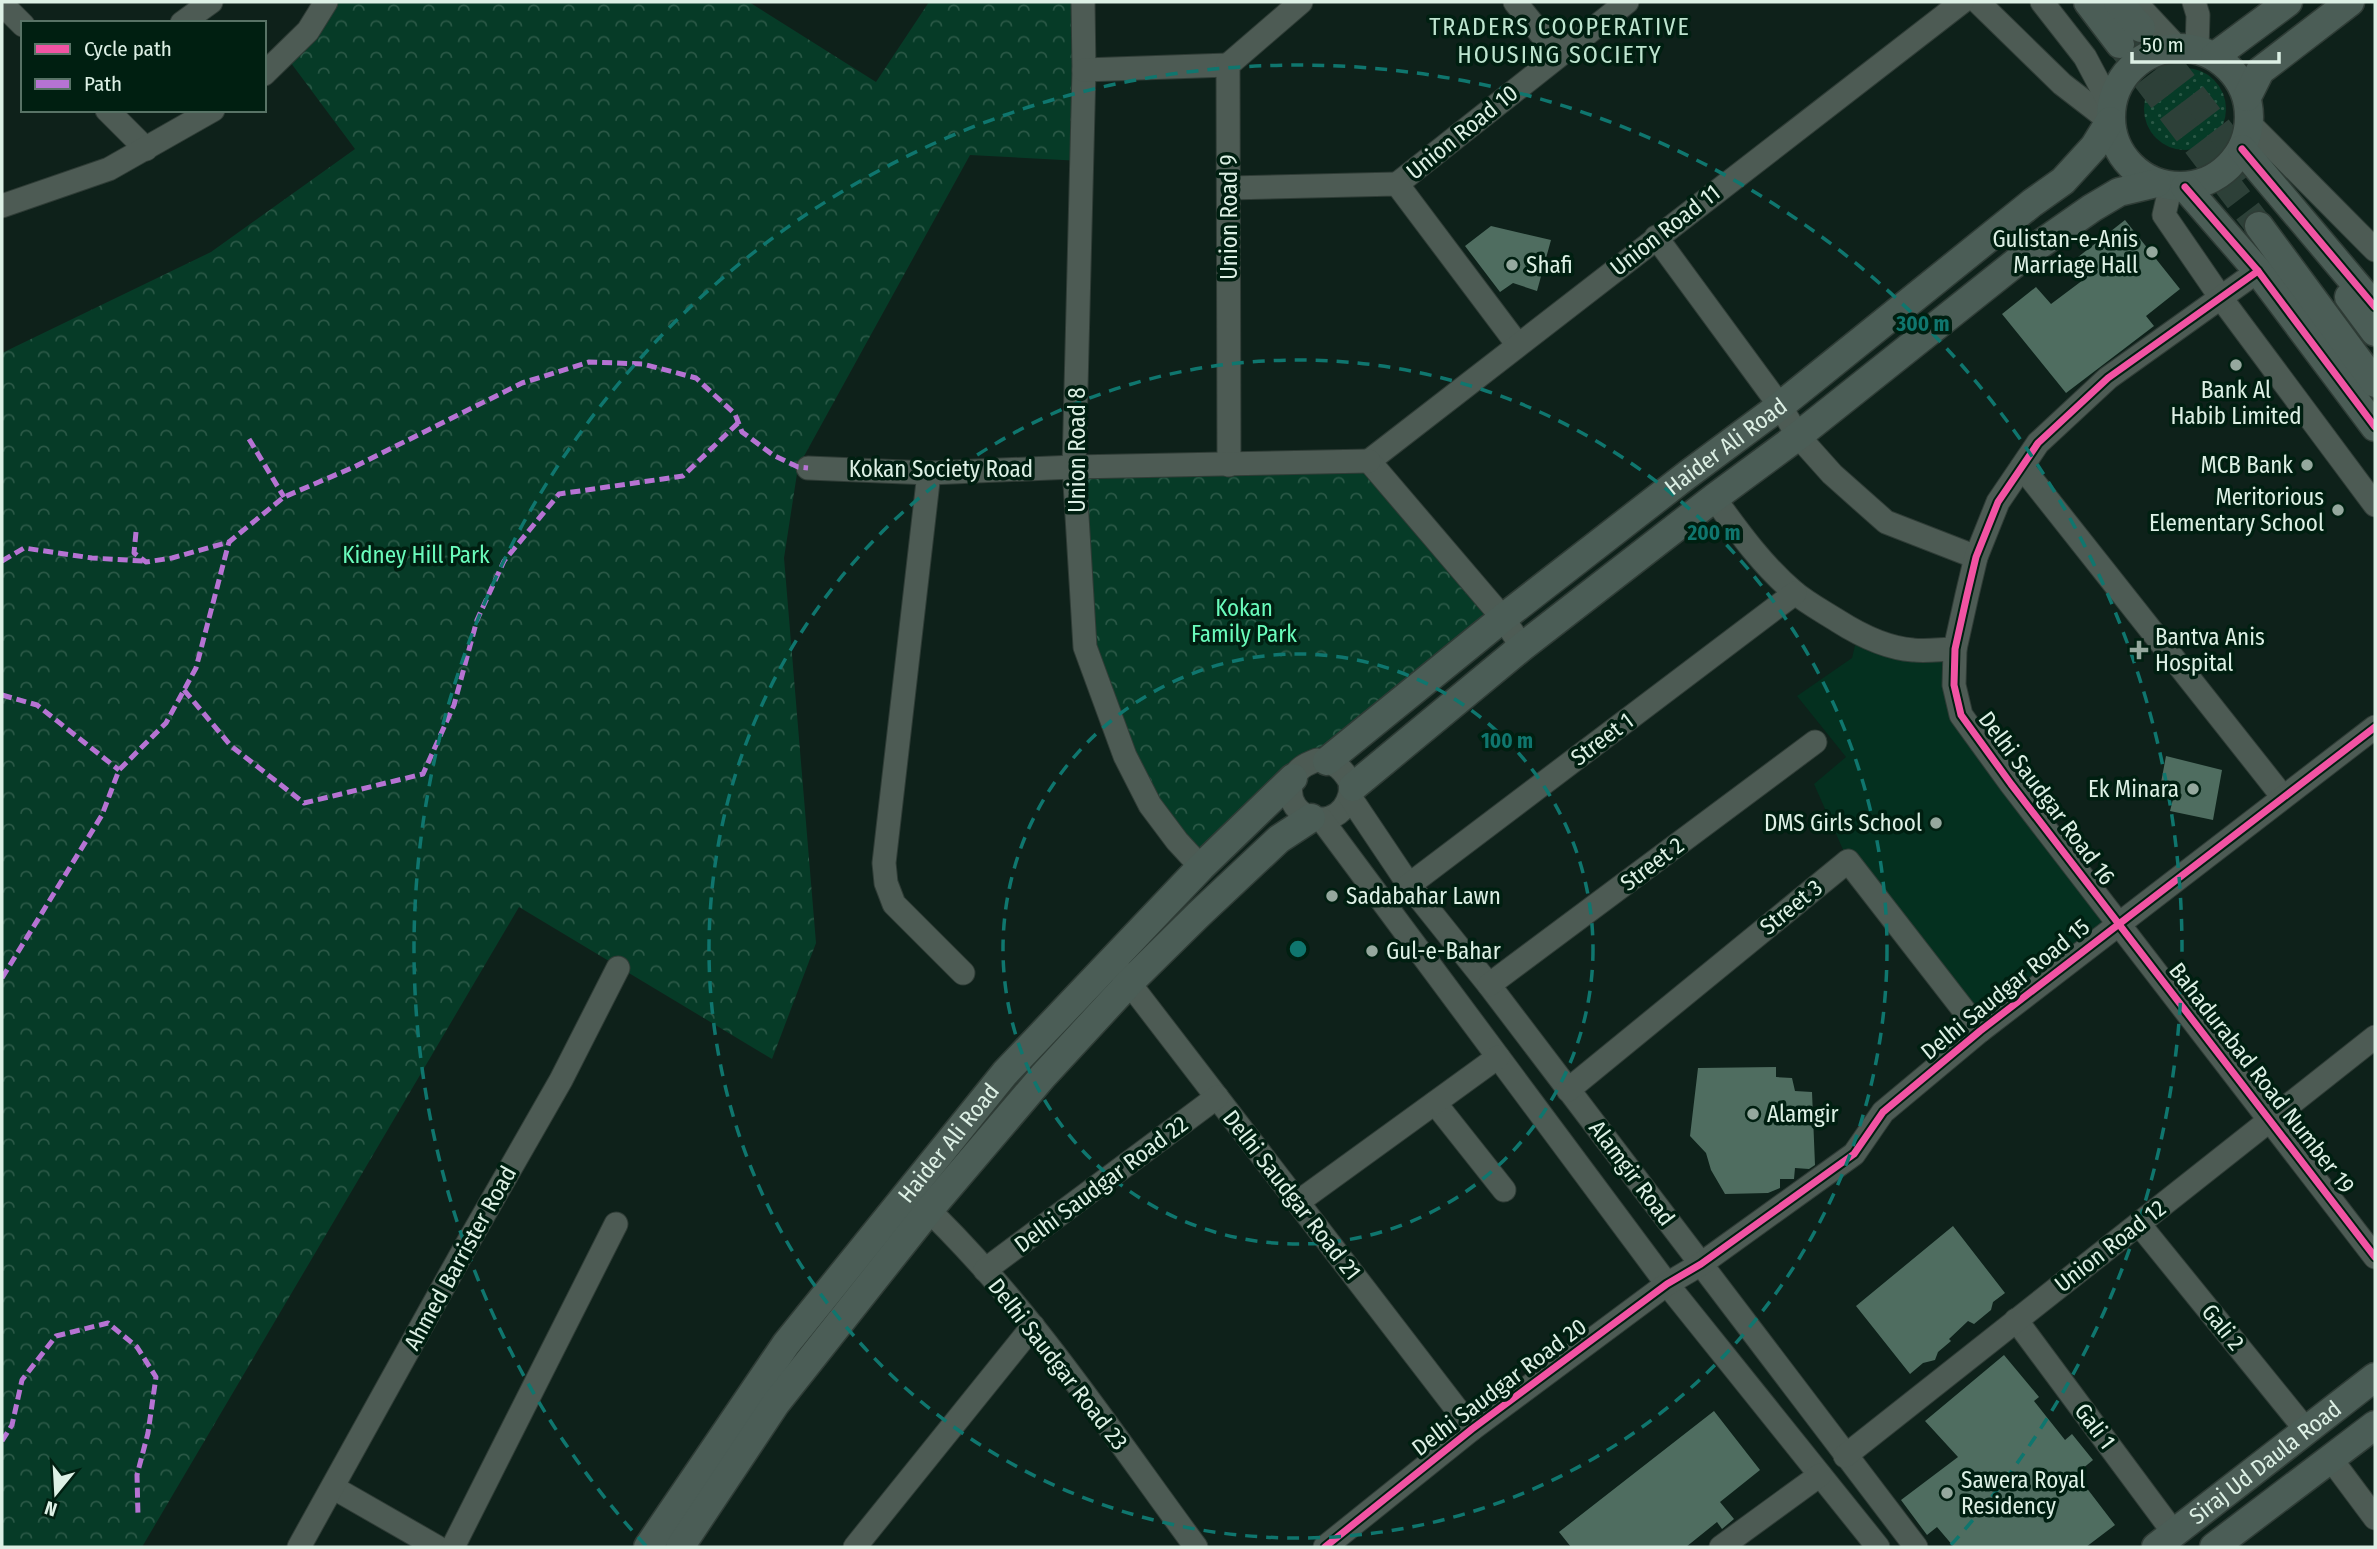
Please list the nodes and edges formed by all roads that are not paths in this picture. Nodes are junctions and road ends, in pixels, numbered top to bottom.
1 (211, 2) edge
2 (326, 2) edge
3 (1083, 2) edge
4 (1301, 2) edge
5 (1515, 2) edge
6 (1627, 2) edge
7 (1962, 2) edge
8 (1978, 2) edge
9 (2042, 2) edge
10 (2088, 2) edge
11 (2118, 2) edge
12 (2194, 2) edge
13 (2288, 2) edge
14 (2350, 2) edge
15 (2, 4) edge
16 (185, 21) edge
17 (21, 23) edge
18 (2132, 25) edge
19 (2197, 52) junction
20 (1558, 55) junction
21 (1228, 65) junction
22 (1084, 70) junction
23 (266, 72) edge
24 (109, 112) edge
25 (210, 112) edge
26 (2110, 114) junction
27 (2250, 135) junction
28 (146, 149) junction
29 (1397, 184) junction
30 (2171, 185) junction
31 (1229, 188) junction
32 (2, 206) edge
33 (2221, 229) junction
34 (1656, 237) junction
35 (2375, 250) edge
36 (2258, 271) junction
37 (2221, 298) junction
38 (2375, 307) edge
39 (2375, 331) edge
40 (1518, 345) junction
41 (2375, 383) edge
42 (1780, 406) junction
43 (2375, 427) edge
44 (1798, 436) junction
45 (1369, 461) junction
46 (1229, 465) junction
47 (1074, 467) junction
48 (2022, 467) junction
49 (808, 468) dead end
50 (929, 473) junction
51 (1714, 498) junction
52 (2375, 505) edge
53 (1976, 557) junction
54 (1795, 593) junction
55 (1503, 618) junction
56 (1522, 647) junction
57 (1955, 649) junction
58 (2375, 727) edge
59 (1815, 742) dead end
60 (1327, 761) junction
61 (1293, 778) junction
62 (1351, 792) junction
63 (2283, 797) junction
64 (1316, 819) junction
65 (1201, 867) junction
66 (1409, 885) junction
67 (2118, 923) junction
68 (1112, 960) junction
69 (618, 968) dead end
70 (963, 973) dead end
71 (1129, 983) junction
72 (1489, 985) junction
73 (1980, 1031) junction
74 (2375, 1037) edge
75 (1499, 1057) junction
76 (1568, 1090) junction
77 (1217, 1097) junction
78 (1435, 1103) junction
79 (2271, 1119) junction
80 (1504, 1190) dead end
81 (919, 1200) junction
82 (1298, 1202) junction
83 (616, 1224) dead end
84 (2139, 1224) junction
85 (2375, 1257) edge
86 (1701, 1264) junction
87 (985, 1270) junction
88 (1667, 1284) junction
89 (2016, 1320) junction
90 (1033, 1326) junction
91 (2375, 1377) edge
92 (2375, 1425) edge
93 (1472, 1429) junction
94 (2306, 1430) junction
95 (1845, 1456) junction
96 (2331, 1459) junction
97 (1819, 1475) junction
98 (334, 1488) junction
99 (2375, 1518) edge
100 (2165, 1540) edge
101 (299, 1547) edge
102 (437, 1547) edge
103 (453, 1547) edge
104 (648, 1547) edge
105 (680, 1547) edge
106 (855, 1547) edge
107 (1196, 1547) edge
108 (1325, 1547) edge
109 (1721, 1547) edge
110 (1878, 1547) edge
111 (1916, 1547) edge
112 (2214, 1547) edge

1 - 16 street
2 - 23 street
3 - 22 street, Union Road 8
4 - 21 street
5 - 20 street
6 - 20 street, Union Road 10
7 - 34 street, Union Road 11
8 - 26 street
9 - 26 street
10 - 18 main road
11 - 18 main road
12 - 19 street
13 - 19 main road
14 - 27 main road
15 - 17 street
18 - 19 street
19 - 26 main road
19 - 27 main road
20 - 29 street, Union Road 10
21 - 22 street
21 - 31 street, Union Road 9
22 - 47 street, Union Road 8
24 - 28 street
25 - 28 street
26 - 30 main road
26 - 42 main road, Haider Ali Road
27 - 30 main road
27 - 33 main road
27 - 35 street
27 - 38 main road
28 - 32 street
29 - 31 street
29 - 40 street
30 - 33 main road
30 - 37 street
30 - 44 main road, Haider Ali Road
31 - 46 street, Union Road 9
33 - 36 main road
34 - 40 street, Union Road 11
34 - 42 street
36 - 37 street, Delhi Saudgar Road 16
36 - 43 main road
37 - 48 street, Delhi Saudgar Road 16
37 - 52 street
39 - 41 main road
40 - 45 street, Union Road 11
42 - 44 street
42 - 55 main road, Haider Ali Road
44 - 51 main road, Haider Ali Road
44 - 53 street
45 - 46 street, Kokan Society Road
45 - 55 street
46 - 47 street, Kokan Society Road
47 - 50 street, Kokan Society Road
47 - 65 street, Union Road 8
48 - 53 street, Delhi Saudgar Road 16
48 - 63 street
49 - 50 street, Kokan Society Road
50 - 70 street
51 - 54 street
51 - 56 main road, Haider Ali Road
53 - 57 street, Delhi Saudgar Road 16
54 - 57 street
54 - 66 street, Street 1
55 - 56 street
55 - 60 main road, Haider Ali Road
56 - 62 main road, Haider Ali Road
57 - 67 street, Delhi Saudgar Road 16
58 - 63 street, Delhi Saudgar Road 15
59 - 72 street, Street 2
60 - 61 street
60 - 62 street
61 - 64 street
61 - 65 main road, Haider Ali Road
62 - 64 street
62 - 66 street, Alamgir Road
63 - 67 street, Delhi Saudgar Road 15
64 - 71 main road, Haider Ali Road
64 - 75 street, Alamgir Road
65 - 68 main road, Haider Ali Road
66 - 72 street, Alamgir Road
67 - 73 street, Delhi Saudgar Road 15
67 - 79 street, Bahadurabad Road Number 19
68 - 71 street, Delhi Saudgar Road 21
68 - 81 main road, Haider Ali Road
69 - 98 street, Ahmed Barrister Road
71 - 77 street, Delhi Saudgar Road 21
71 - 81 main road, Haider Ali Road
72 - 76 street, Alamgir Road
73 - 76 street, Street 3
73 - 86 street, Delhi Saudgar Road 15
74 - 79 street, Union Road 12
75 - 78 street
75 - 88 street, Alamgir Road
76 - 86 street, Alamgir Road
77 - 82 street, Delhi Saudgar Road 21
77 - 87 street, Delhi Saudgar Road 22
78 - 80 street
78 - 82 street
79 - 84 street, Union Road 12
79 - 85 street, Bahadurabad Road Number 19
81 - 87 street, Delhi Saudgar Road 23
81 - 104 main road, Haider Ali Road
81 - 105 main road, Haider Ali Road
82 - 93 street, Delhi Saudgar Road 21
83 - 103 street
84 - 89 street, Union Road 12
84 - 94 street, Gali 2
86 - 88 street, Delhi Saudgar Road 20
86 - 95 street, Alamgir Road
87 - 90 street, Delhi Saudgar Road 23
88 - 93 street, Delhi Saudgar Road 20
88 - 97 street, Alamgir Road
89 - 95 street, Union Road 12
89 - 100 street, Gali 1
90 - 106 street
90 - 107 street, Delhi Saudgar Road 23
91 - 94 main road, Siraj Ud Daula Road
92 - 96 main road, Siraj Ud Daula Road
93 - 108 street, Delhi Saudgar Road 20
94 - 100 main road, Siraj Ud Daula Road
95 - 111 street, Alamgir Road
96 - 99 street
96 - 112 main road, Siraj Ud Daula Road
97 - 109 street
97 - 110 street, Alamgir Road
98 - 101 street, Ahmed Barrister Road
98 - 102 street

